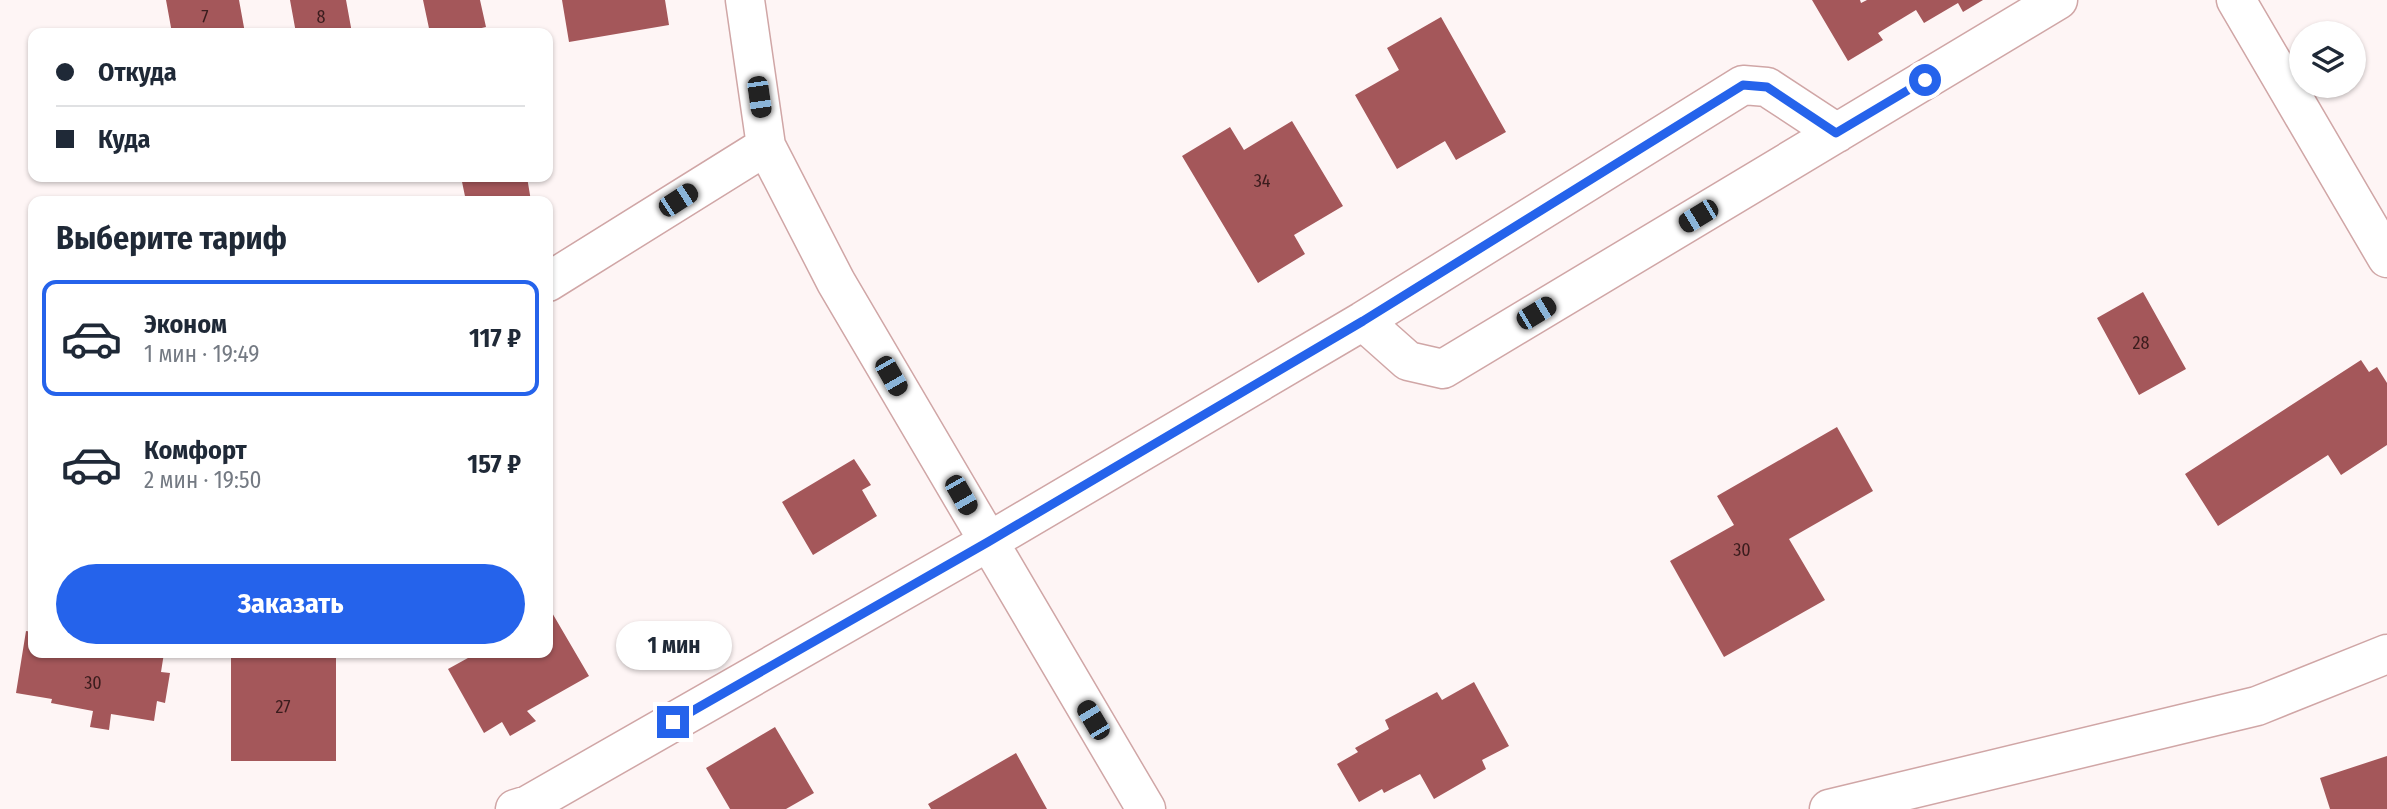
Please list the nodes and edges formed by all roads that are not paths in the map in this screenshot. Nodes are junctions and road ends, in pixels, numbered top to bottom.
1 (745, 0) edge
2 (2058, 0) edge
3 (2242, 3) edge
4 (1836, 133) junction
5 (766, 146) junction
6 (2387, 258) edge
7 (553, 279) edge
8 (1363, 321) junction
9 (988, 542) junction
10 (2387, 654) edge
11 (515, 809) edge
12 (1146, 809) edge
13 (1829, 809) edge

1 - 5 street
2 - 4 street
3 - 6 street
4 - 8 street
4 - 8 street
5 - 7 street
5 - 9 street
8 - 9 street
9 - 11 street
9 - 12 street
10 - 13 street

